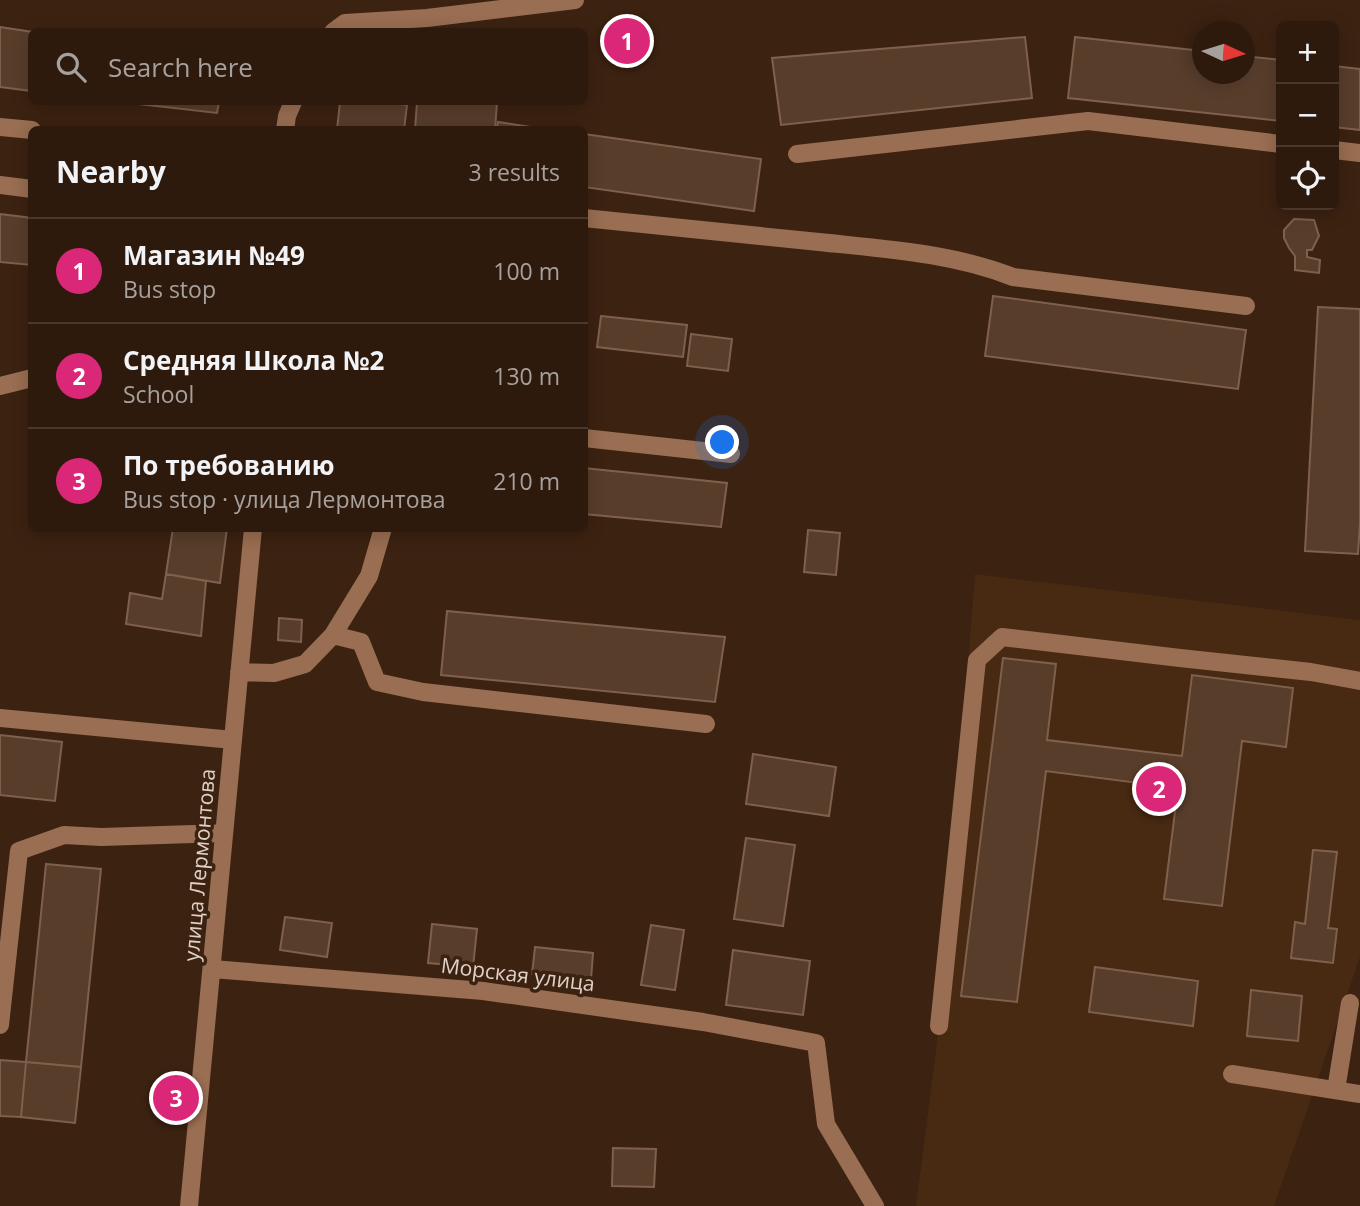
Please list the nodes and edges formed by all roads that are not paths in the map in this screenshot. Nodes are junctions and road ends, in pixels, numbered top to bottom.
1 (575, 0) edge
2 (338, 28) edge
3 (292, 105) edge
4 (286, 126) edge
5 (0, 127) edge
6 (28, 130) edge
7 (1276, 143) edge
8 (1339, 150) edge
9 (1360, 153) edge
10 (796, 154) dead end
11 (0, 185) edge
12 (28, 188) edge
13 (588, 218) edge
14 (1246, 306) dead end
15 (28, 379) edge
16 (0, 386) edge
17 (588, 438) edge
18 (732, 454) dead end
19 (253, 532) edge
20 (382, 532) edge
21 (332, 635) junction
22 (239, 672) junction
23 (1360, 681) edge
24 (0, 718) edge
25 (706, 724) dead end
26 (233, 740) junction
27 (224, 833) junction
28 (212, 969) junction
29 (1350, 1003) dead end
30 (0, 1025) edge
31 (939, 1026) dead end
32 (1232, 1074) dead end
33 (1336, 1090) junction
34 (1360, 1094) edge
35 (189, 1206) edge
36 (875, 1206) edge

1 - 2 street
3 - 4 street
5 - 6 street
7 - 10 street
8 - 9 street
11 - 12 street
13 - 14 street
15 - 16 street
17 - 18 street
19 - 22 street, улица Лермонтова
20 - 21 street
21 - 22 street
21 - 25 street
22 - 26 street, улица Лермонтова
23 - 31 street
24 - 26 street
26 - 27 street, улица Лермонтова
27 - 28 street, улица Лермонтова
27 - 30 street
28 - 35 street, улица Лермонтова
28 - 36 street, Морская улица
29 - 33 street
32 - 33 street
33 - 34 street

